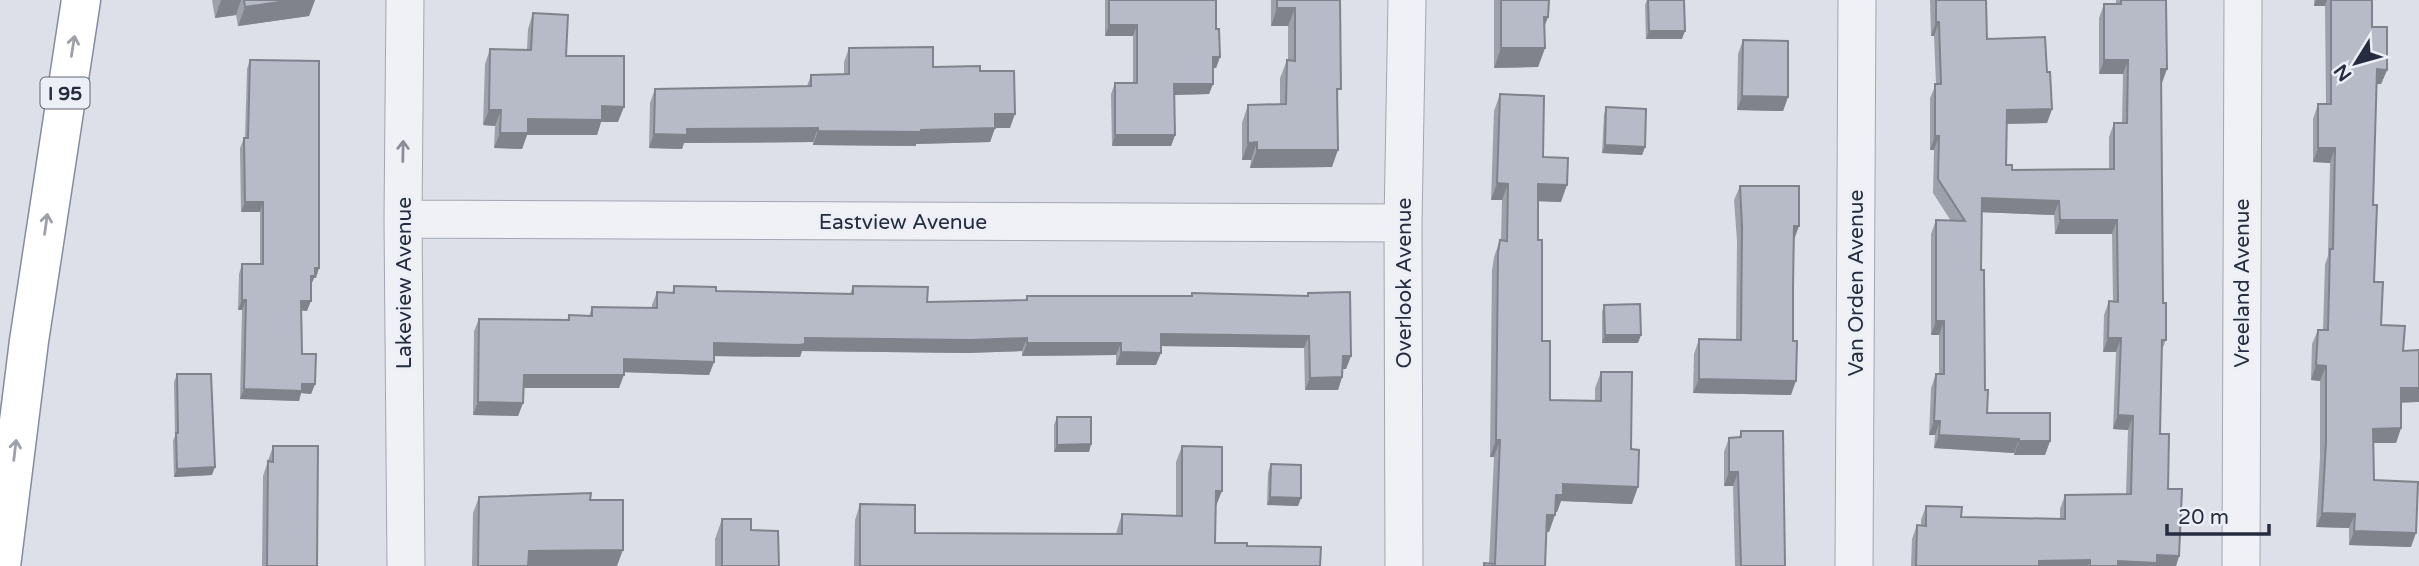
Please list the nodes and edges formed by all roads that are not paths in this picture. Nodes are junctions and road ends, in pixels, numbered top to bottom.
1 (80, 0) edge
2 (405, 0) edge
3 (1407, 0) edge
4 (1857, 0) edge
5 (2243, 0) edge
6 (403, 219) junction
7 (1403, 223) junction
8 (1, 566) edge
9 (406, 566) edge
10 (1404, 566) edge
11 (1854, 566) edge
12 (2241, 566) edge

8 -> 1 highway, I 95
6 -> 2 street, Lakeview Avenue
3 - 7 street, Overlook Avenue
4 - 11 street, Van Orden Avenue
5 - 12 street, Vreeland Avenue
6 - 7 street, Eastview Avenue
6 - 9 street, Lakeview Avenue
7 - 10 street, Overlook Avenue

